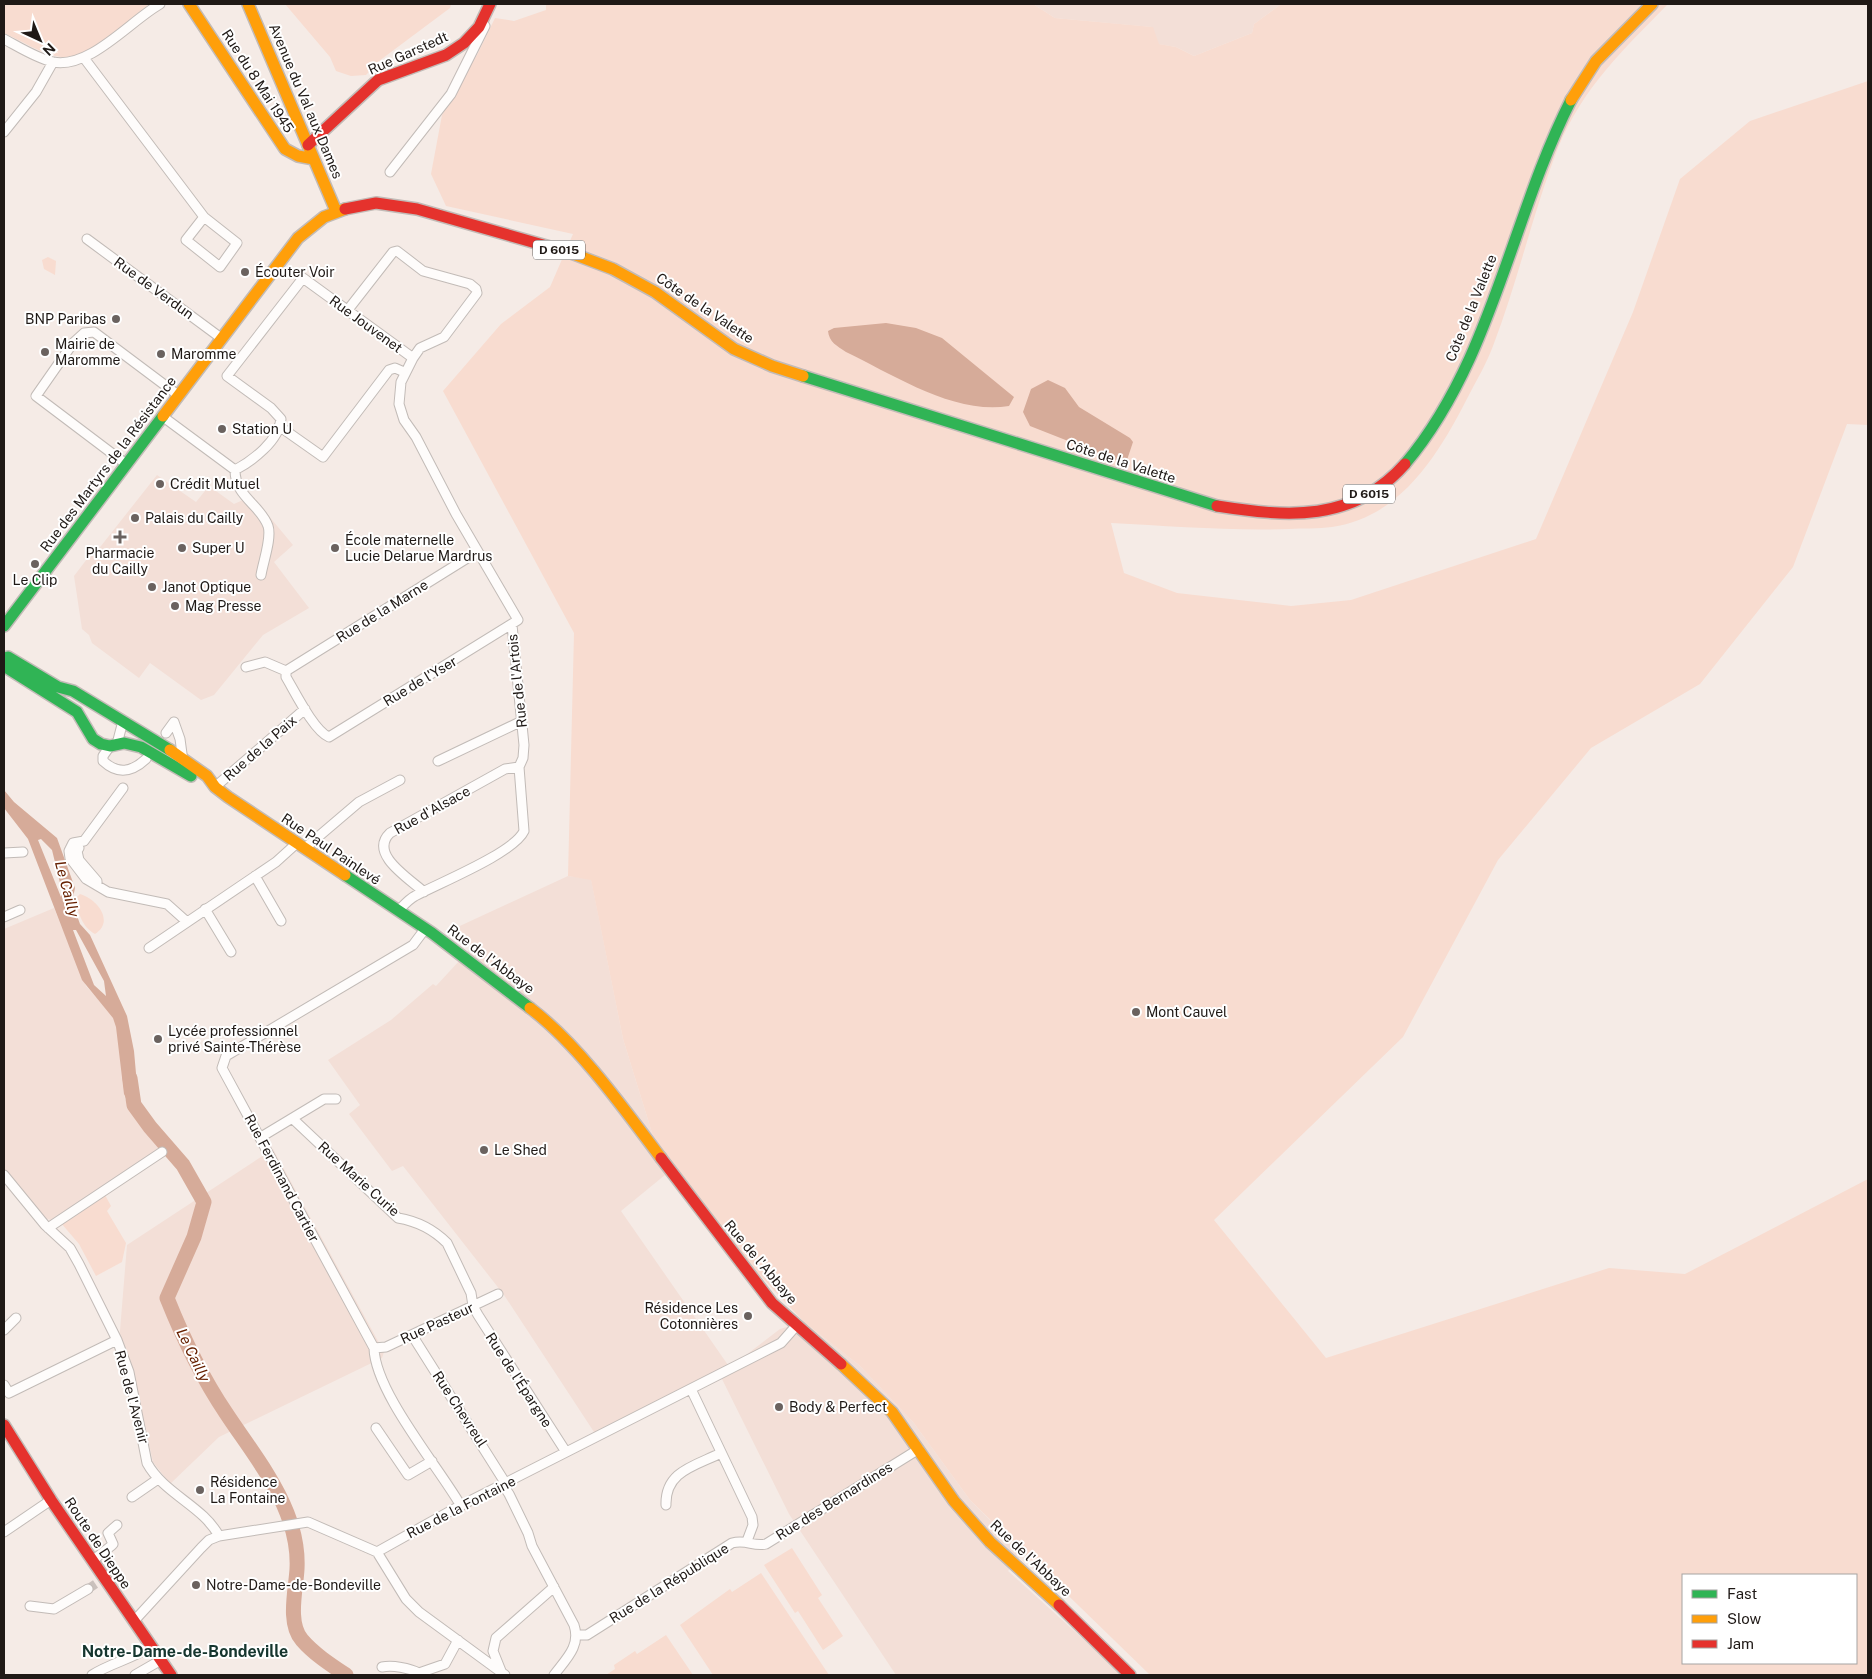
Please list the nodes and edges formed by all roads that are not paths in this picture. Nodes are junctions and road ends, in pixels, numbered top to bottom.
1 (160, 4) edge
2 (189, 4) edge
3 (248, 4) edge
4 (490, 4) edge
5 (1652, 4) edge
6 (485, 16) junction
7 (4, 39) edge
8 (84, 58) junction
9 (53, 62) junction
10 (4, 132) edge
11 (308, 145) junction
12 (314, 159) junction
13 (390, 172) dead end
14 (336, 211) junction
15 (204, 217) junction
16 (87, 239) dead end
17 (347, 310) junction
18 (221, 338) junction
19 (413, 358) junction
20 (404, 372) junction
21 (178, 395) junction
22 (162, 416) junction
23 (280, 426) junction
24 (126, 464) junction
25 (236, 470) junction
26 (456, 514) joint
27 (477, 552) junction
28 (261, 575) dead end
29 (512, 625) junction
30 (4, 626) edge
31 (4, 658) edge
32 (4, 666) edge
33 (246, 667) dead end
34 (286, 671) junction
35 (59, 693) junction
36 (305, 709) junction
37 (522, 721) junction
38 (123, 722) junction
39 (166, 733) dead end
40 (113, 745) junction
41 (146, 759) dead end
42 (183, 761) junction
43 (438, 761) dead end
44 (519, 767) junction
45 (400, 780) dead end
46 (215, 787) junction
47 (123, 788) dead end
48 (301, 846) junction
49 (79, 848) dead end
50 (23, 852) dead end
51 (4, 853) edge
52 (255, 876) junction
53 (97, 884) junction
54 (424, 892) junction
55 (205, 909) junction
56 (20, 910) dead end
57 (398, 911) junction
58 (4, 917) edge
59 (280, 921) dead end
60 (186, 922) junction
61 (429, 931) junction
62 (149, 948) dead end
63 (231, 952) dead end
64 (336, 1099) dead end
65 (293, 1119) junction
66 (261, 1137) junction
67 (162, 1152) dead end
68 (4, 1176) edge
69 (48, 1228) junction
70 (498, 1294) dead end
71 (472, 1306) junction
72 (16, 1318) dead end
73 (796, 1326) junction
74 (4, 1330) edge
75 (412, 1335) junction
76 (117, 1340) junction
77 (374, 1348) junction
78 (6, 1389) edge
79 (690, 1389) junction
80 (4, 1425) edge
81 (376, 1428) dead end
82 (918, 1449) junction
83 (566, 1452) junction
84 (721, 1453) junction
85 (432, 1461) junction
86 (158, 1479) junction
87 (504, 1484) junction
88 (132, 1496) dead end
89 (51, 1500) junction
90 (666, 1505) dead end
91 (461, 1506) junction
92 (117, 1525) dead end
93 (4, 1532) edge
94 (219, 1536) junction
95 (747, 1541) junction
96 (377, 1552) junction
97 (92, 1560) junction
98 (554, 1587) junction
99 (88, 1589) tunnel mouth
100 (30, 1606) dead end
101 (134, 1621) junction
102 (577, 1635) junction
103 (458, 1640) junction
104 (152, 1646) junction
105 (161, 1660) junction
106 (382, 1667) dead end
107 (503, 1674) edge
108 (92, 1675) edge
109 (135, 1675) edge
110 (171, 1675) edge
111 (554, 1675) edge
112 (1130, 1675) edge

1 - 8 street
2 - 12 main road, Rue du 8 Mai 1945
3 - 11 main road, Avenue du Val aux Dames
4 - 6 main road, Rue Garstedt
5 - 14 main road, Côte de la Valette / D 6015
6 - 11 main road, Rue Garstedt
6 - 13 street
7 - 9 street
8 - 9 street
8 - 15 street
9 - 10 street
11 - 12 main road, Avenue du Val aux Dames
12 - 14 main road, Avenue du Val aux Dames
14 - 18 main road, Rue des Martyrs de la Résistance / D 6015
15 - 15 street
16 - 18 street, Rue de Verdun
17 - 19 street, Rue Jouvenet
17 - 19 street
17 - 23 street, Rue Jouvenet
18 - 21 main road, Rue des Martyrs de la Résistance / D 6015
19 - 20 street, Rue Jouvenet
20 - 23 street
20 - 26 street, Rue Jouvenet
21 - 22 main road, Rue des Martyrs de la Résistance / D 6015
21 - 24 street
22 - 24 main road, Rue des Martyrs de la Résistance / D 6015
22 - 25 street
23 - 25 street
24 - 30 main road, Rue des Martyrs de la Résistance / D 6015
25 - 28 street
26 - 27 street, Rue de l'Artois
27 - 29 street, Rue de l'Artois
27 - 34 street, Rue de la Marne
29 - 36 street, Rue de l'Yser
29 - 37 street, Rue de l'Artois
31 - 35 main road
32 - 35 main road
33 - 34 street
34 - 36 street
35 - 38 main road
35 - 40 main road
36 - 46 street, Rue de la Paix
37 - 43 street
37 - 44 street, Rue de l'Artois
38 - 40 street
38 - 42 main road
39 - 42 street
40 - 41 street
40 - 46 main road
42 - 46 main road
44 - 54 street, Rue de l'Artois
44 - 54 street, Rue d'Alsace
45 - 48 street
46 - 48 main road, Rue Paul Painlevé
47 - 53 street
48 - 52 street
48 - 57 main road, Rue Paul Painlevé
49 - 53 street
50 - 51 street
52 - 55 street
52 - 59 street
53 - 60 street
54 - 57 street
55 - 60 street
55 - 63 street
56 - 58 street
57 - 61 main road, Rue Paul Painlevé
60 - 62 street
61 - 66 street, Rue Ferdinand Cartier
61 - 73 main road, Rue de l'Abbaye
64 - 65 street
65 - 66 street
65 - 71 street, Rue Marie Curie
66 - 77 street, Rue Ferdinand Cartier
67 - 69 street
68 - 69 street, Rue de l'Avenir
69 - 76 street, Rue de l'Avenir
70 - 71 street, Rue Pasteur
71 - 75 street, Rue Pasteur
71 - 83 street, Rue de l'Épargne
72 - 74 street
73 - 79 street, Rue de la Fontaine
73 - 82 main road, Rue de l'Abbaye
75 - 77 street, Rue Pasteur
75 - 87 street, Rue Chevreul
76 - 78 street
76 - 86 street, Rue de l'Avenir
77 - 85 street, Rue Ferdinand Cartier
79 - 83 street, Rue de la Fontaine
79 - 84 street, Rue de la République
80 - 89 main road, Route de Dieppe
81 - 85 street
82 - 95 street, Rue des Bernardines
82 - 112 main road, Rue de l'Abbaye
83 - 87 street, Rue de la Fontaine
84 - 90 street
84 - 95 street, Rue de la République
85 - 91 street, Rue Ferdinand Cartier
86 - 88 street
86 - 94 street, Rue de l'Avenir
87 - 91 street, Rue de la Fontaine
87 - 98 street, Rue Chevreul
89 - 93 street
89 - 97 main road, Route de Dieppe
91 - 96 street, Rue de la Fontaine
92 - 97 street
94 - 96 street
94 - 101 street
95 - 102 street, Rue de la République
96 - 103 street
97 - 101 main road, Route de Dieppe
98 - 102 street, Rue Chevreul
98 - 107 street
99 - 100 street
101 - 104 main road, Route de Dieppe
102 - 111 street
103 - 106 street
103 - 107 street
104 - 105 main road, Route de Dieppe
104 - 108 street
105 - 109 street
105 - 110 main road, Route de Dieppe

